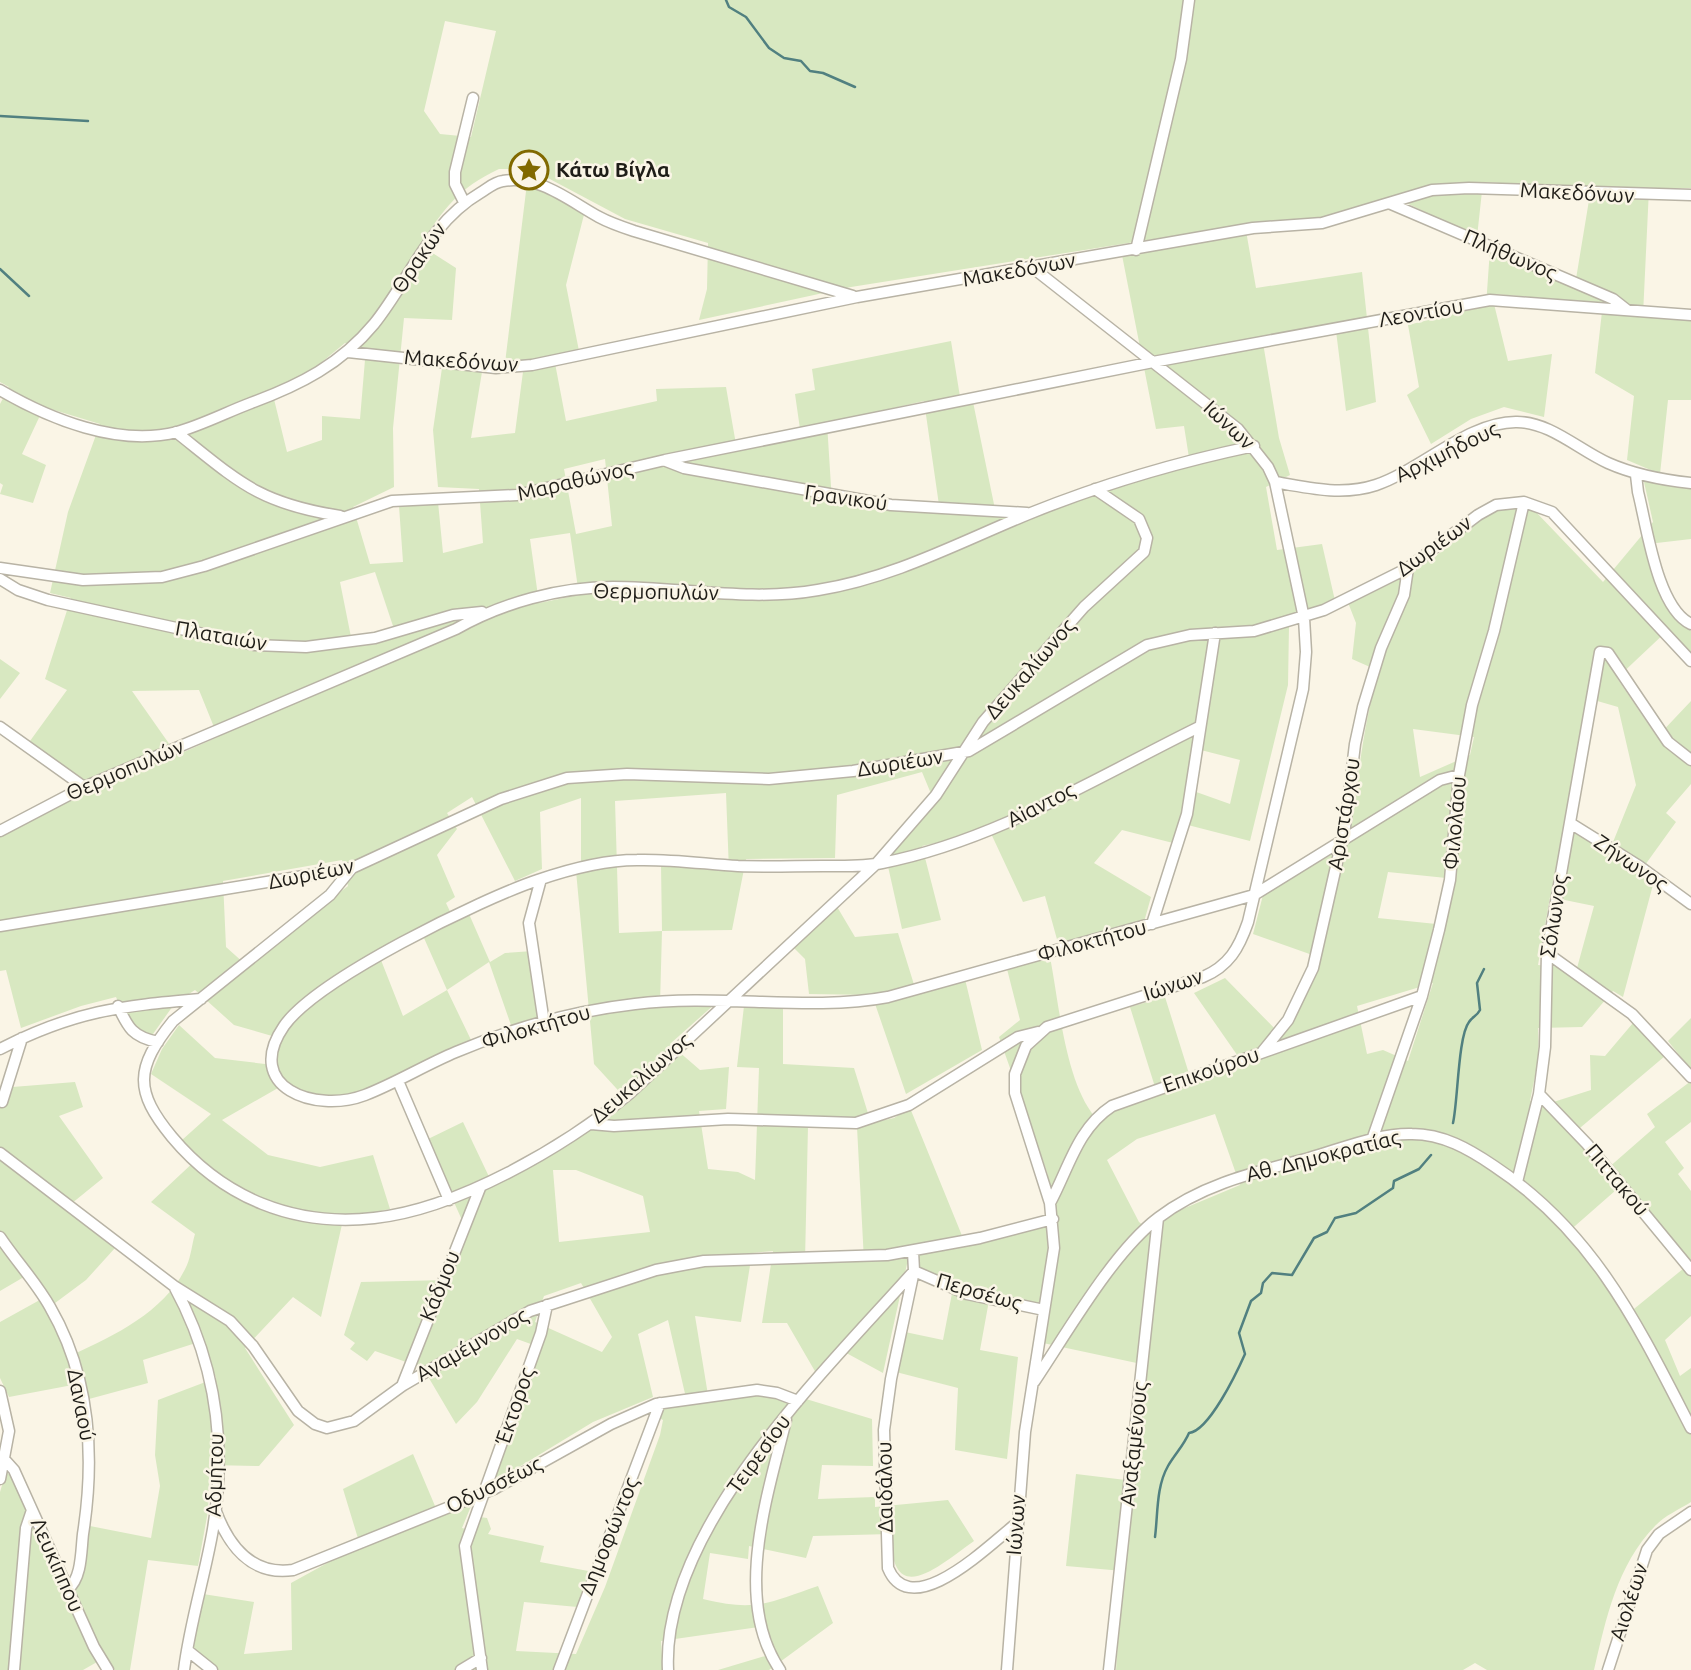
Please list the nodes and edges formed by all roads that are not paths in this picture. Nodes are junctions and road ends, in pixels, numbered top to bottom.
1 (1189, 0) edge
2 (473, 98) dead end
3 (1691, 195) edge
4 (464, 202) junction
5 (1391, 204) junction
6 (1136, 250) junction
7 (1033, 268) junction
8 (857, 298) junction
9 (1628, 310) junction
10 (1691, 315) edge
11 (348, 352) junction
12 (1153, 362) junction
13 (0, 390) edge
14 (176, 432) junction
15 (1254, 446) junction
16 (665, 460) junction
17 (1636, 475) junction
18 (1276, 482) junction
19 (1691, 483) edge
20 (1095, 489) junction
21 (1524, 502) junction
22 (1031, 513) junction
23 (344, 517) junction
24 (0, 568) edge
25 (1408, 568) junction
26 (0, 579) edge
27 (487, 612) junction
28 (1304, 618) junction
29 (1691, 624) edge
30 (1216, 634) junction
31 (1691, 661) edge
32 (0, 727) edge
33 (1199, 727) junction
34 (963, 753) junction
35 (1691, 760) edge
36 (1459, 775) junction
37 (84, 787) junction
38 (1570, 823) junction
39 (0, 830) edge
40 (1343, 841) junction
41 (876, 864) junction
42 (352, 868) junction
43 (541, 879) junction
44 (1254, 895) junction
45 (1691, 904) edge
46 (1152, 924) junction
47 (0, 926) edge
48 (1547, 953) junction
49 (1422, 996) junction
50 (202, 999) junction
51 (728, 999) junction
52 (118, 1006) junction
53 (544, 1023) junction
54 (1038, 1032) junction
55 (22, 1038) junction
56 (158, 1042) junction
57 (0, 1049) edge
58 (1263, 1051) junction
59 (1691, 1077) edge
60 (398, 1081) junction
61 (1539, 1094) junction
62 (2, 1102) dead end
63 (591, 1124) junction
64 (1372, 1140) junction
65 (0, 1153) edge
66 (1517, 1182) junction
67 (480, 1188) junction
68 (449, 1200) junction
69 (1050, 1203) junction
70 (1158, 1218) junction
71 (1052, 1219) junction
72 (0, 1237) edge
73 (913, 1251) junction
74 (1689, 1265) edge
75 (914, 1271) junction
76 (174, 1286) junction
77 (547, 1305) junction
78 (1044, 1310) junction
79 (1032, 1385) junction
80 (402, 1386) junction
81 (0, 1391) edge
82 (798, 1401) junction
83 (660, 1403) junction
84 (786, 1416) junction
85 (1691, 1429) edge
86 (5, 1460) junction
87 (0, 1479) edge
88 (484, 1493) junction
89 (215, 1509) junction
90 (32, 1510) junction
91 (1691, 1512) edge
92 (1016, 1524) junction
93 (68, 1589) junction
94 (187, 1650) junction
95 (481, 1658) junction
96 (14, 1670) edge
97 (108, 1670) edge
98 (184, 1670) edge
99 (212, 1670) edge
100 (461, 1670) edge
101 (482, 1670) edge
102 (559, 1670) edge
103 (668, 1670) edge
104 (780, 1670) edge
105 (1007, 1670) edge
106 (1109, 1670) edge
107 (1608, 1670) edge

1 - 6 street
2 - 4 street
3 - 5 street, Μακεδόνων
4 - 8 street, Θρακών
4 - 11 street, Θρακών
5 - 6 street, Μακεδόνων
5 - 9 street, Πλήθωνος
6 - 7 street, Μακεδόνων
7 - 8 street, Μακεδόνων
7 - 12 street, Ιώνων
8 - 11 street, Μακεδόνων
9 - 10 street, Λεοντίου
9 - 12 street, Λεοντίου
11 - 14 street, Θρακών
12 - 15 street, Ιώνων
12 - 16 street, Μαραθώνος
13 - 14 street, Θρακών
14 - 23 street
15 - 18 street, Ιώνων
15 - 20 street, Θερμοπυλών
16 - 22 street, Γρανικού
16 - 23 street, Μαραθώνος
17 - 18 street, Αρχιμήδους
17 - 19 street, Αρχιμήδους
17 - 29 street
18 - 28 street, Ιώνων
20 - 22 street, Θερμοπυλών
20 - 34 street, Δευκαλίωνος
21 - 25 street, Δωριέων
21 - 31 street
21 - 36 street, Φιλολάου
22 - 27 street, Θερμοπυλών
23 - 24 street, Μαραθώνος
25 - 28 street, Δωριέων
25 - 40 street, Αριστάρχου
26 - 27 street, Πλαταιών
27 - 37 street, Θερμοπυλών
28 - 30 street, Δωριέων
28 - 44 street, Ιώνων
30 - 33 street
30 - 34 street, Δωριέων
32 - 37 street
33 - 41 street, Aiαντος
33 - 46 street
34 - 41 street, Δευκαλίωνος
34 - 42 street, Δωριέων
35 - 38 street, Σόλωνος
36 - 40 street, Φιλοκτήτου
36 - 49 street, Φιλολάου
37 - 39 street, Θερμοπυλών
38 - 45 street, Ζήνωνος
38 - 48 street, Σόλωνος
40 - 44 street, Φιλοκτήτου
40 - 58 street, Αριστάρχου
41 - 43 street, Φιλοκτήτου
41 - 51 street, Δευκαλίωνος
42 - 47 street, Δωριέων
42 - 50 street, Δευκαλίωνος
43 - 53 street
43 - 60 street, Φιλοκτήτου
44 - 46 street, Φιλοκτήτου
44 - 54 street, Ιώνων
46 - 51 street, Φιλοκτήτου
48 - 59 street
48 - 61 street, Σόλωνος
49 - 58 street, Επικούρου
49 - 64 street, Φιλολάου
50 - 52 street
50 - 56 street, Δευκαλίωνος
51 - 53 street, Φιλοκτήτου
51 - 63 street, Δευκαλίωνος
52 - 55 street
52 - 56 street
53 - 60 street, Φιλοκτήτου
54 - 63 street
54 - 69 street, Ιώνων
55 - 57 street
55 - 62 street
56 - 68 street, Δευκαλίωνος
58 - 69 street, Επικούρου
60 - 68 street
61 - 66 street, Σόλωνος
61 - 74 street, Πιττακού
63 - 67 street, Δευκαλίωνος
64 - 66 street, Αθ. Δημοκρατίας
64 - 70 street, Αθ. Δημοκρατίας
65 - 76 street, Αγαμέμνονος
66 - 85 street, Αθ. Δημοκρατίας
67 - 68 street, Δευκαλίωνος
67 - 80 street, Κάδμου
69 - 71 street, Ιώνων
70 - 79 street, Αθ. Δημοκρατίας
70 - 106 street, Αναξαμένους
71 - 73 street, Αγαμέμνονος
71 - 78 street, Ιώνων
72 - 93 street, Δαναού
73 - 75 street, Δαιδάλου
73 - 77 street, Αγαμέμνονος
75 - 78 street, Περσέως
75 - 82 street, Τειρεσίου
75 - 92 street, Δαιδάλου
76 - 80 street, Αγαμέμνονος
76 - 89 street, Αδμήτου
77 - 80 street, Αγαμέμνονος
77 - 88 street, Έκτορος
78 - 79 street, Ιώνων
79 - 92 street, Ιώνων
81 - 86 street
82 - 83 street, Οδυσσέως
82 - 84 street, Τειρεσίου
83 - 88 street, Οδυσσέως
83 - 102 street, Δημοφώντος
84 - 103 street, Τειρεσίου
84 - 104 street
86 - 87 street
86 - 90 street, Λευκίππου
88 - 89 street, Οδυσσέως
88 - 95 street, Έκτορος
89 - 94 street, Αδμήτου
90 - 93 street, Λευκίππου
90 - 96 street
91 - 107 street, Αιολέων
92 - 105 street, Ιώνων
93 - 97 street, Λευκίππου
94 - 98 street, Αδμήτου
94 - 99 street
95 - 100 street
95 - 101 street, Έκτορος

